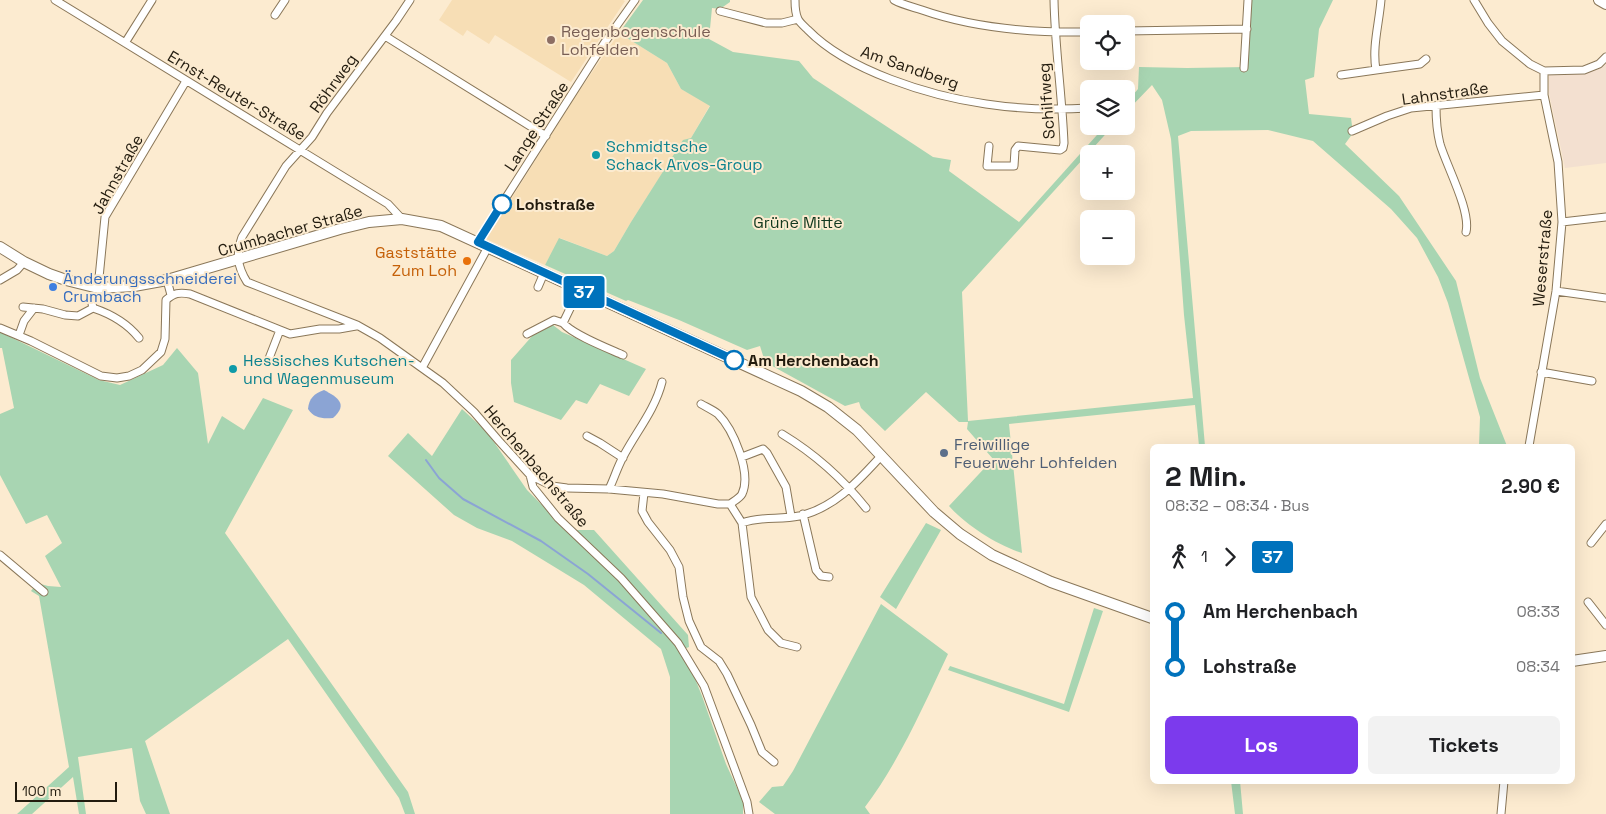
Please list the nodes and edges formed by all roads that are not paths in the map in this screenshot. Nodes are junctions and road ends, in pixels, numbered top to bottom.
1 (55, 0) edge
2 (152, 0) edge
3 (285, 0) edge
4 (410, 0) edge
5 (635, 0) edge
6 (795, 0) edge
7 (894, 0) edge
8 (1054, 0) edge
9 (1248, 0) edge
10 (1381, 0) edge
11 (1474, 0) edge
12 (1600, 0) edge
13 (1606, 4) edge
14 (720, 11) dead end
15 (275, 15) dead end
16 (798, 19) junction
17 (1247, 30) junction
18 (1135, 31) edge
19 (1055, 32) junction
20 (1080, 32) edge
21 (385, 36) junction
22 (125, 43) junction
23 (1606, 57) edge
24 (1426, 59) dead end
25 (1244, 68) dead end
26 (1376, 70) junction
27 (1544, 71) junction
28 (1341, 75) dead end
29 (186, 81) junction
30 (1544, 95) junction
31 (1436, 106) junction
32 (1080, 108) edge
33 (1063, 109) junction
34 (1352, 131) dead end
35 (546, 136) junction
36 (989, 146) dead end
37 (301, 150) junction
38 (1606, 217) edge
39 (402, 219) junction
40 (1562, 222) junction
41 (1466, 232) dead end
42 (478, 242) junction
43 (0, 247) edge
44 (488, 247) junction
45 (238, 260) junction
46 (24, 262) junction
47 (544, 273) junction
48 (0, 280) edge
49 (167, 280) junction
50 (538, 287) dead end
51 (98, 288) junction
52 (579, 290) junction
53 (1556, 292) junction
54 (171, 295) junction
55 (1606, 298) edge
56 (91, 299) dead end
57 (23, 307) dead end
58 (34, 308) junction
59 (93, 308) junction
60 (563, 324) junction
61 (357, 325) junction
62 (0, 328) edge
63 (280, 330) junction
64 (527, 334) dead end
65 (19, 335) junction
66 (139, 338) dead end
67 (623, 355) dead end
68 (268, 361) dead end
69 (422, 368) junction
70 (1542, 372) junction
71 (1592, 380) dead end
72 (662, 382) dead end
73 (701, 404) dead end
74 (782, 434) dead end
75 (587, 436) dead end
76 (1529, 444) edge
77 (882, 455) junction
78 (742, 457) junction
79 (622, 458) junction
80 (530, 475) junction
81 (850, 488) junction
82 (609, 490) junction
83 (644, 493) junction
84 (730, 504) junction
85 (866, 508) dead end
86 (803, 514) junction
87 (791, 516) junction
88 (742, 523) junction
89 (1606, 524) edge
90 (1591, 543) dead end
91 (0, 554) edge
92 (828, 577) dead end
93 (44, 592) dead end
94 (1588, 602) dead end
95 (1150, 617) edge
96 (1606, 625) edge
97 (798, 646) dead end
98 (1606, 656) edge
99 (1575, 661) edge
100 (774, 762) dead end
101 (1504, 784) edge
102 (749, 814) edge
103 (1501, 814) edge

1 - 22 street, Ernst-Reuter-Straße
2 - 22 street
3 - 15 street
4 - 21 street, Röhrweg
5 - 35 street, Lange Straße
6 - 16 street
7 - 19 street
8 - 19 street, Schilfweg
9 - 17 street
10 - 26 street
11 - 27 street
12 - 13 main road
14 - 16 street
16 - 33 street, Am Sandberg
17 - 18 street
17 - 25 street
19 - 20 street
19 - 33 street, Schilfweg
21 - 35 street
21 - 37 street, Röhrweg
22 - 29 street, Ernst-Reuter-Straße
23 - 27 street
24 - 26 street
26 - 28 street
27 - 30 street, Weserstraße
29 - 37 street, Ernst-Reuter-Straße
29 - 51 street, Jahnstraße
30 - 31 street, Lahnstraße
30 - 40 street, Weserstraße
31 - 34 street, Lahnstraße
31 - 41 street
32 - 33 street, Am Sandberg
33 - 36 street, Schilfweg
35 - 42 street, Lange Straße
37 - 39 street, Ernst-Reuter-Straße
37 - 45 street, Röhrweg
38 - 40 street
39 - 42 main road, Crumbacher Straße
39 - 45 main road, Crumbacher Straße
40 - 53 street, Weserstraße
42 - 44 main road, Crumbacher Straße
43 - 46 main road, Crumbacher Straße
44 - 47 main road, Crumbacher Straße
44 - 69 street
45 - 49 main road, Crumbacher Straße
45 - 61 street, Herchenbachstraße
46 - 48 street
46 - 51 main road, Crumbacher Straße
47 - 50 street
47 - 52 main road, Crumbacher Straße
49 - 51 main road, Crumbacher Straße
49 - 54 street
52 - 60 street
52 - 77 main road, Crumbacher Straße
53 - 55 street
53 - 70 street, Weserstraße
54 - 63 street
54 - 65 street
56 - 59 street
57 - 58 street
58 - 59 street
58 - 65 street
59 - 66 street
60 - 64 street
60 - 67 street
61 - 63 street
61 - 69 street, Herchenbachstraße
62 - 65 street
63 - 68 street
69 - 80 street, Herchenbachstraße
70 - 71 street
70 - 76 street, Weserstraße
72 - 79 street
73 - 78 street
74 - 81 street
75 - 79 street
77 - 81 street
77 - 95 main road, Crumbacher Straße
78 - 84 street
78 - 87 street
79 - 82 street
80 - 82 street
80 - 102 street, Herchenbachstraße
81 - 85 street
81 - 86 street
82 - 83 street
83 - 84 street
83 - 100 street
84 - 88 street
86 - 87 street
86 - 92 street
87 - 88 street
88 - 97 street
89 - 90 street
91 - 93 street
94 - 96 street
98 - 99 main road
101 - 103 street

